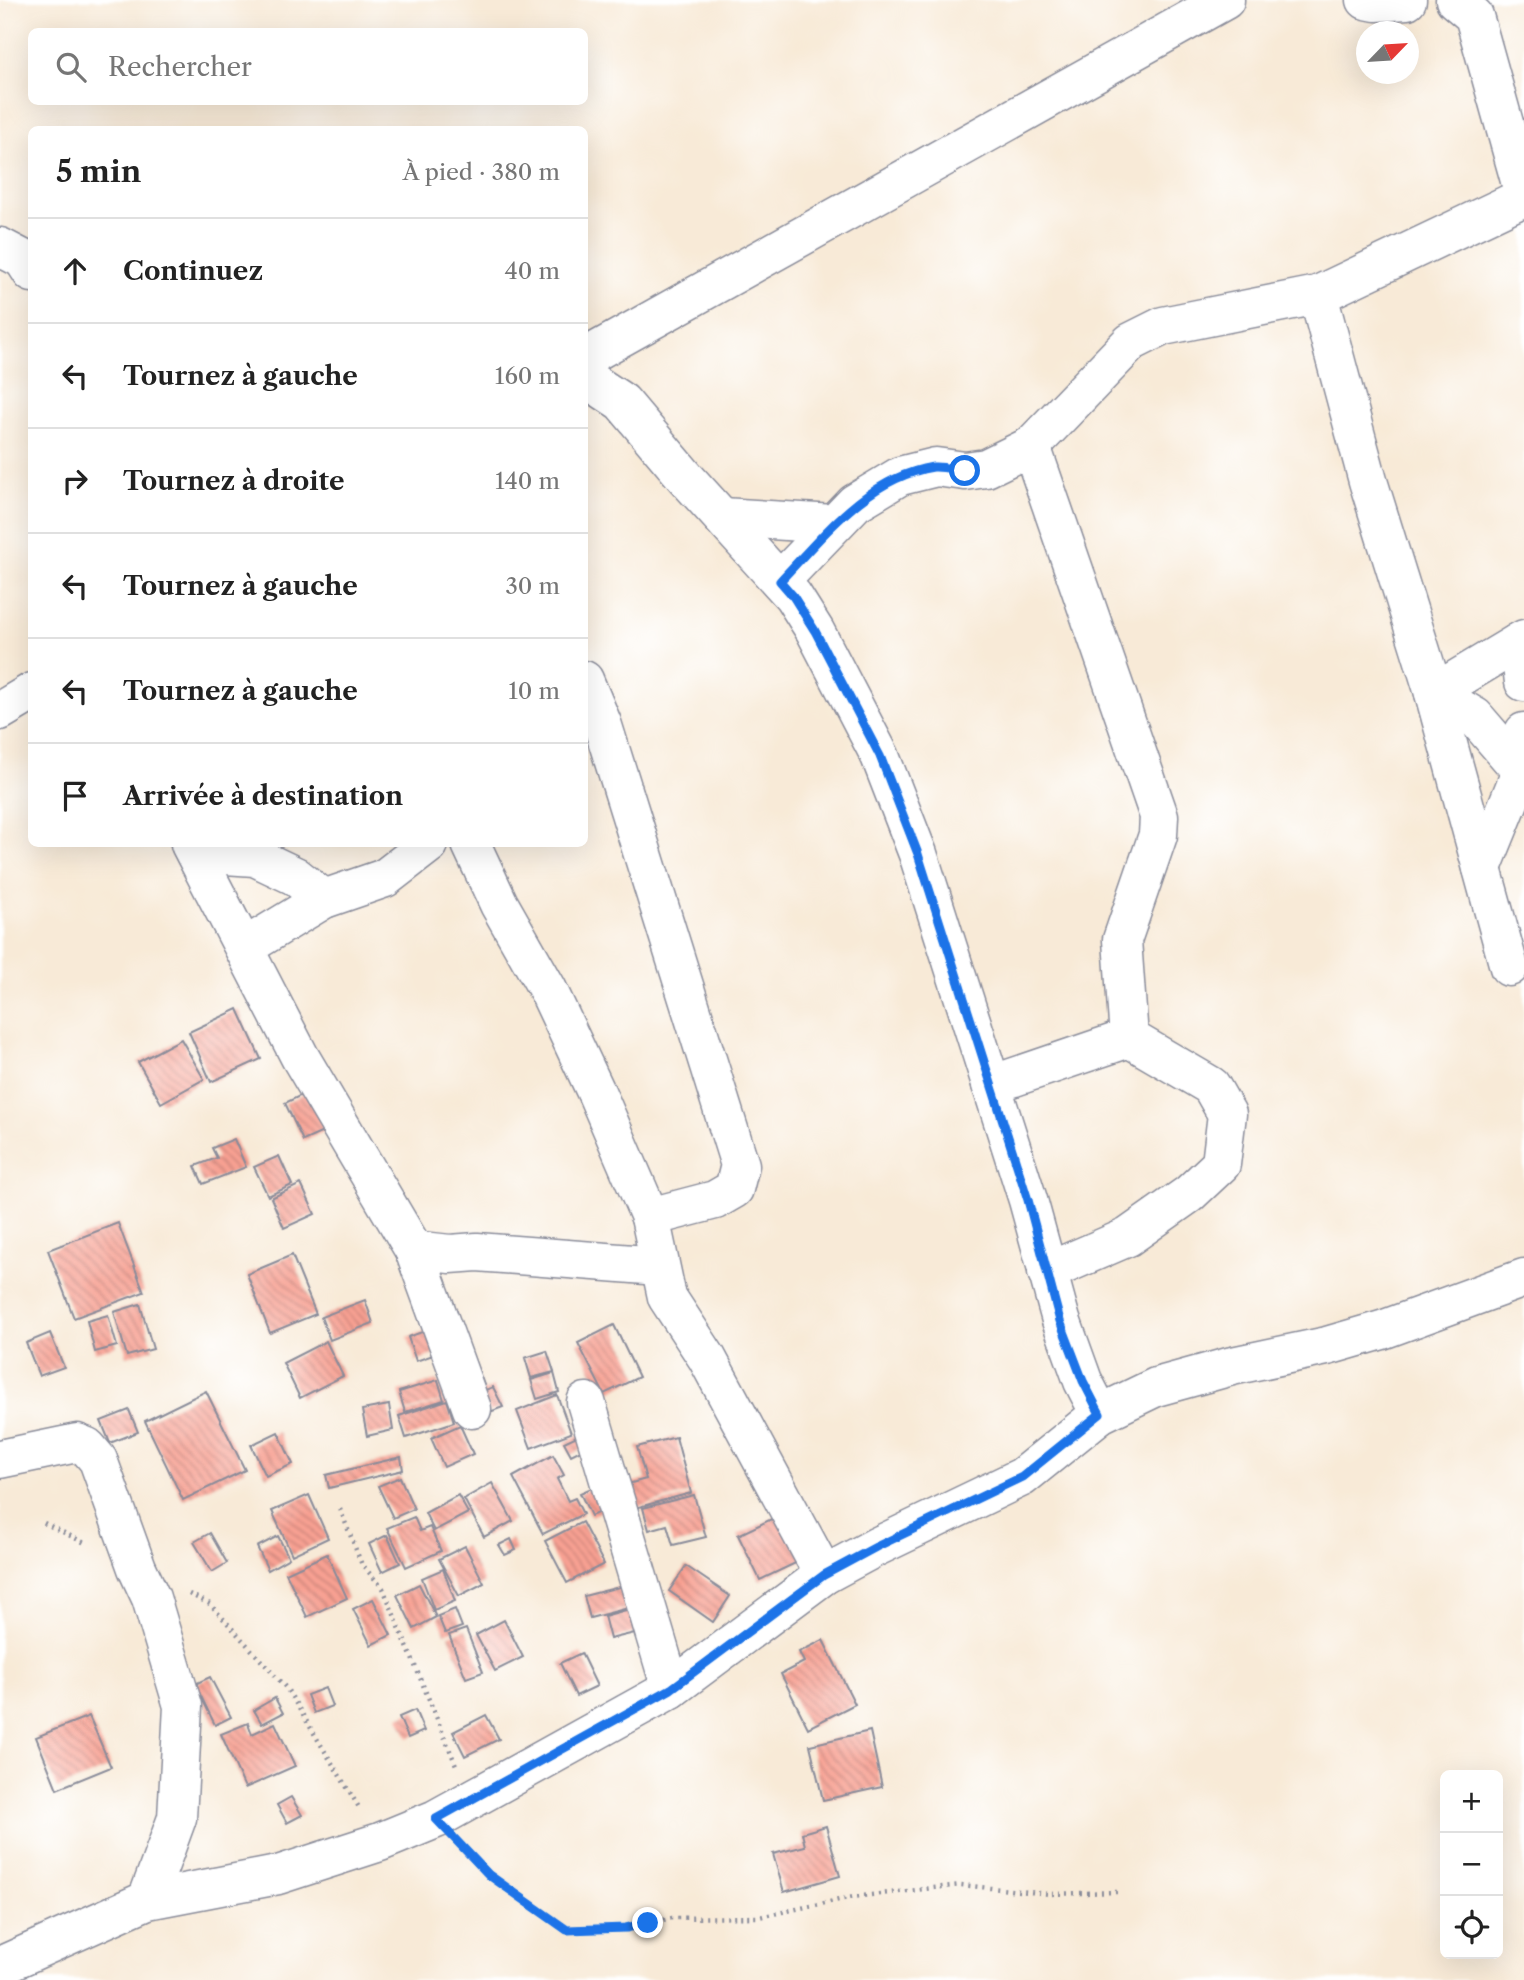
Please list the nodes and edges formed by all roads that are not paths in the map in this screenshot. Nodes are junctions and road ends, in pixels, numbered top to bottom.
1 (1226, 0) edge
2 (1366, 0) edge
3 (1407, 0) edge
4 (1455, 0) edge
5 (1524, 196) edge
6 (0, 247) edge
7 (28, 267) edge
8 (1318, 295) junction
9 (588, 356) edge
10 (588, 380) edge
11 (1031, 446) junction
12 (722, 517) junction
13 (834, 524) junction
14 (780, 581) junction
15 (1521, 640) edge
16 (1524, 682) edge
17 (588, 690) edge
18 (1434, 693) junction
19 (28, 694) edge
20 (0, 711) edge
21 (1524, 732) edge
22 (1522, 773) edge
23 (425, 847) edge
24 (472, 847) edge
25 (193, 848) edge
26 (1482, 868) junction
27 (324, 899) junction
28 (245, 947) junction
29 (1509, 967) dead end
30 (1129, 1038) junction
31 (991, 1085) junction
32 (650, 1217) junction
33 (414, 1251) junction
34 (659, 1266) junction
35 (1047, 1272) junction
36 (1524, 1278) edge
37 (586, 1402) dead end
38 (472, 1409) dead end
39 (1100, 1414) junction
40 (0, 1459) edge
41 (824, 1575) junction
42 (671, 1689) junction
43 (147, 1900) junction
44 (0, 1966) edge

1 - 9 street
2 - 3 street
4 - 5 street
5 - 8 street
6 - 7 street
8 - 11 street
8 - 18 street
10 - 12 street
11 - 13 street
11 - 30 street
12 - 13 street
12 - 14 street
13 - 14 street
14 - 31 street
15 - 16 street
15 - 18 street
17 - 32 street
18 - 22 street
18 - 26 street
19 - 20 street
21 - 22 street
22 - 26 street
23 - 27 street
24 - 32 street
25 - 27 street
25 - 28 street
26 - 29 street
27 - 28 street
28 - 33 street
30 - 31 street
30 - 35 street
31 - 35 street
32 - 34 street
33 - 34 street
33 - 38 street
34 - 41 street
35 - 39 street
36 - 39 street
37 - 42 street
39 - 41 street
40 - 43 street
41 - 42 street
42 - 43 street
43 - 44 street

